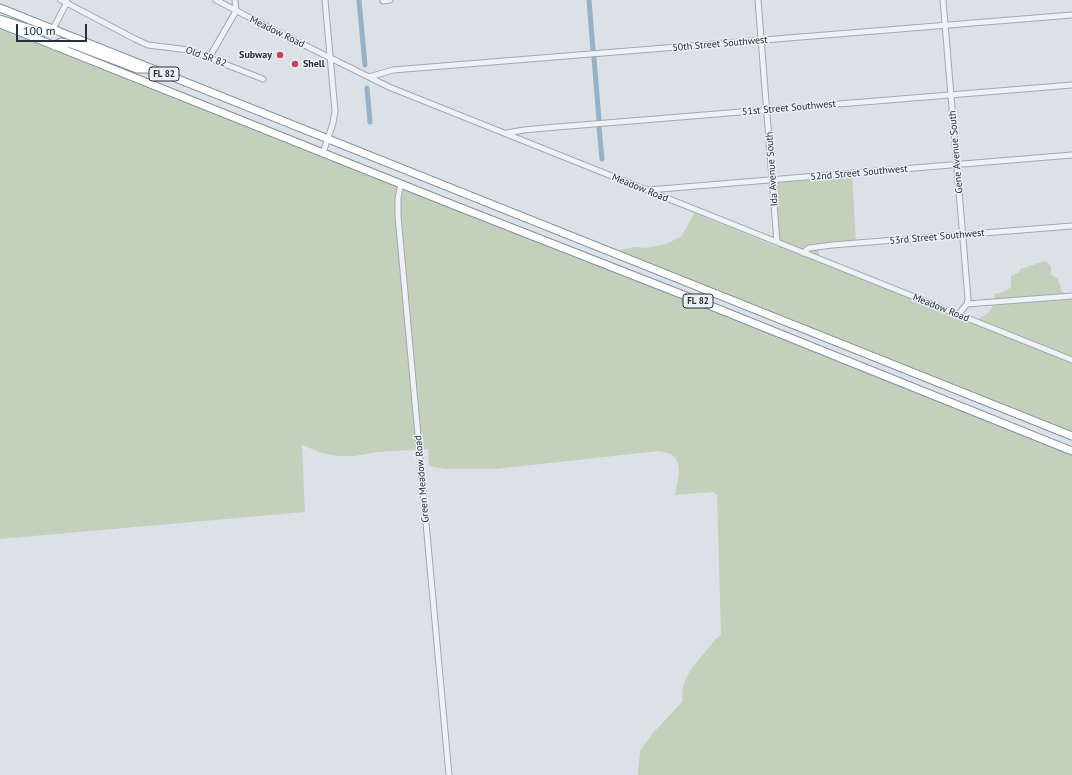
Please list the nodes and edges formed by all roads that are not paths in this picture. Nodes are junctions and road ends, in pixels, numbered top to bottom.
1 (61, 0) edge
2 (216, 0) edge
3 (235, 0) edge
4 (325, 0) edge
5 (383, 0) edge
6 (390, 0) edge
7 (758, 0) edge
8 (943, 0) edge
9 (66, 2) junction
10 (0, 8) edge
11 (236, 11) junction
12 (1072, 15) edge
13 (0, 18) edge
14 (0, 24) edge
15 (945, 25) junction
16 (53, 29) junction
17 (761, 40) junction
18 (54, 46) junction
19 (209, 58) junction
20 (330, 59) junction
21 (153, 70) junction
22 (369, 77) junction
23 (263, 79) dead end
24 (1072, 85) edge
25 (951, 95) junction
26 (767, 110) junction
27 (506, 134) junction
28 (328, 139) junction
29 (323, 152) junction
30 (1072, 156) edge
31 (957, 165) junction
32 (773, 180) junction
33 (401, 184) junction
34 (646, 190) junction
35 (1072, 226) edge
36 (962, 234) junction
37 (777, 242) junction
38 (803, 253) junction
39 (1072, 296) edge
40 (967, 304) junction
41 (958, 315) junction
42 (1072, 360) edge
43 (949, 387) junction
44 (944, 400) junction
45 (1072, 436) edge
46 (1072, 451) edge
47 (449, 775) edge

1 - 9 street, Old SR 82
2 - 11 street, Meadow Road
3 - 11 street
4 - 20 street
5 - 6 street
7 - 17 street, Ida Avenue South
8 - 15 street, Gene Avenue South
9 - 16 street
9 - 19 street, Old SR 82
10 - 16 highway, FL 82
11 - 19 street
11 - 20 street, Meadow Road
12 - 15 street, 50th Street Southwest
13 - 16 highway
14 - 18 highway, FL 82
15 - 17 street, 50th Street Southwest
15 - 25 street, Gene Avenue South
16 - 21 highway, FL 82
17 - 22 street, 50th Street Southwest
17 - 26 street, Ida Avenue South
18 - 21 highway
18 - 29 highway, FL 82
19 - 23 street, Old SR 82
20 - 22 street, Meadow Road
20 - 28 street
21 - 28 highway, FL 82
22 - 27 street, Meadow Road
24 - 25 street, 51st Street Southwest
25 - 26 street, 51st Street Southwest
25 - 31 street, Gene Avenue South
26 - 27 street, 51st Street Southwest
26 - 32 street, Ida Avenue South
27 - 34 street, Meadow Road
28 - 29 street
28 - 43 highway, FL 82
29 - 33 highway, FL 82
30 - 31 street, 52nd Street Southwest
31 - 32 street, 52nd Street Southwest
31 - 36 street, Gene Avenue South
32 - 34 street, 52nd Street Southwest
32 - 37 street, Ida Avenue South
33 - 44 highway, FL 82
33 - 47 street, Green Meadow Road
34 - 37 street, Meadow Road
35 - 36 street, 53rd Street Southwest
36 - 38 street, 53rd Street Southwest
36 - 40 street, Gene Avenue South
37 - 38 street, Meadow Road
38 - 41 street, Meadow Road
39 - 40 street
40 - 41 street
41 - 42 street, Meadow Road
43 - 44 highway
43 - 45 highway, FL 82
44 - 46 highway, FL 82

